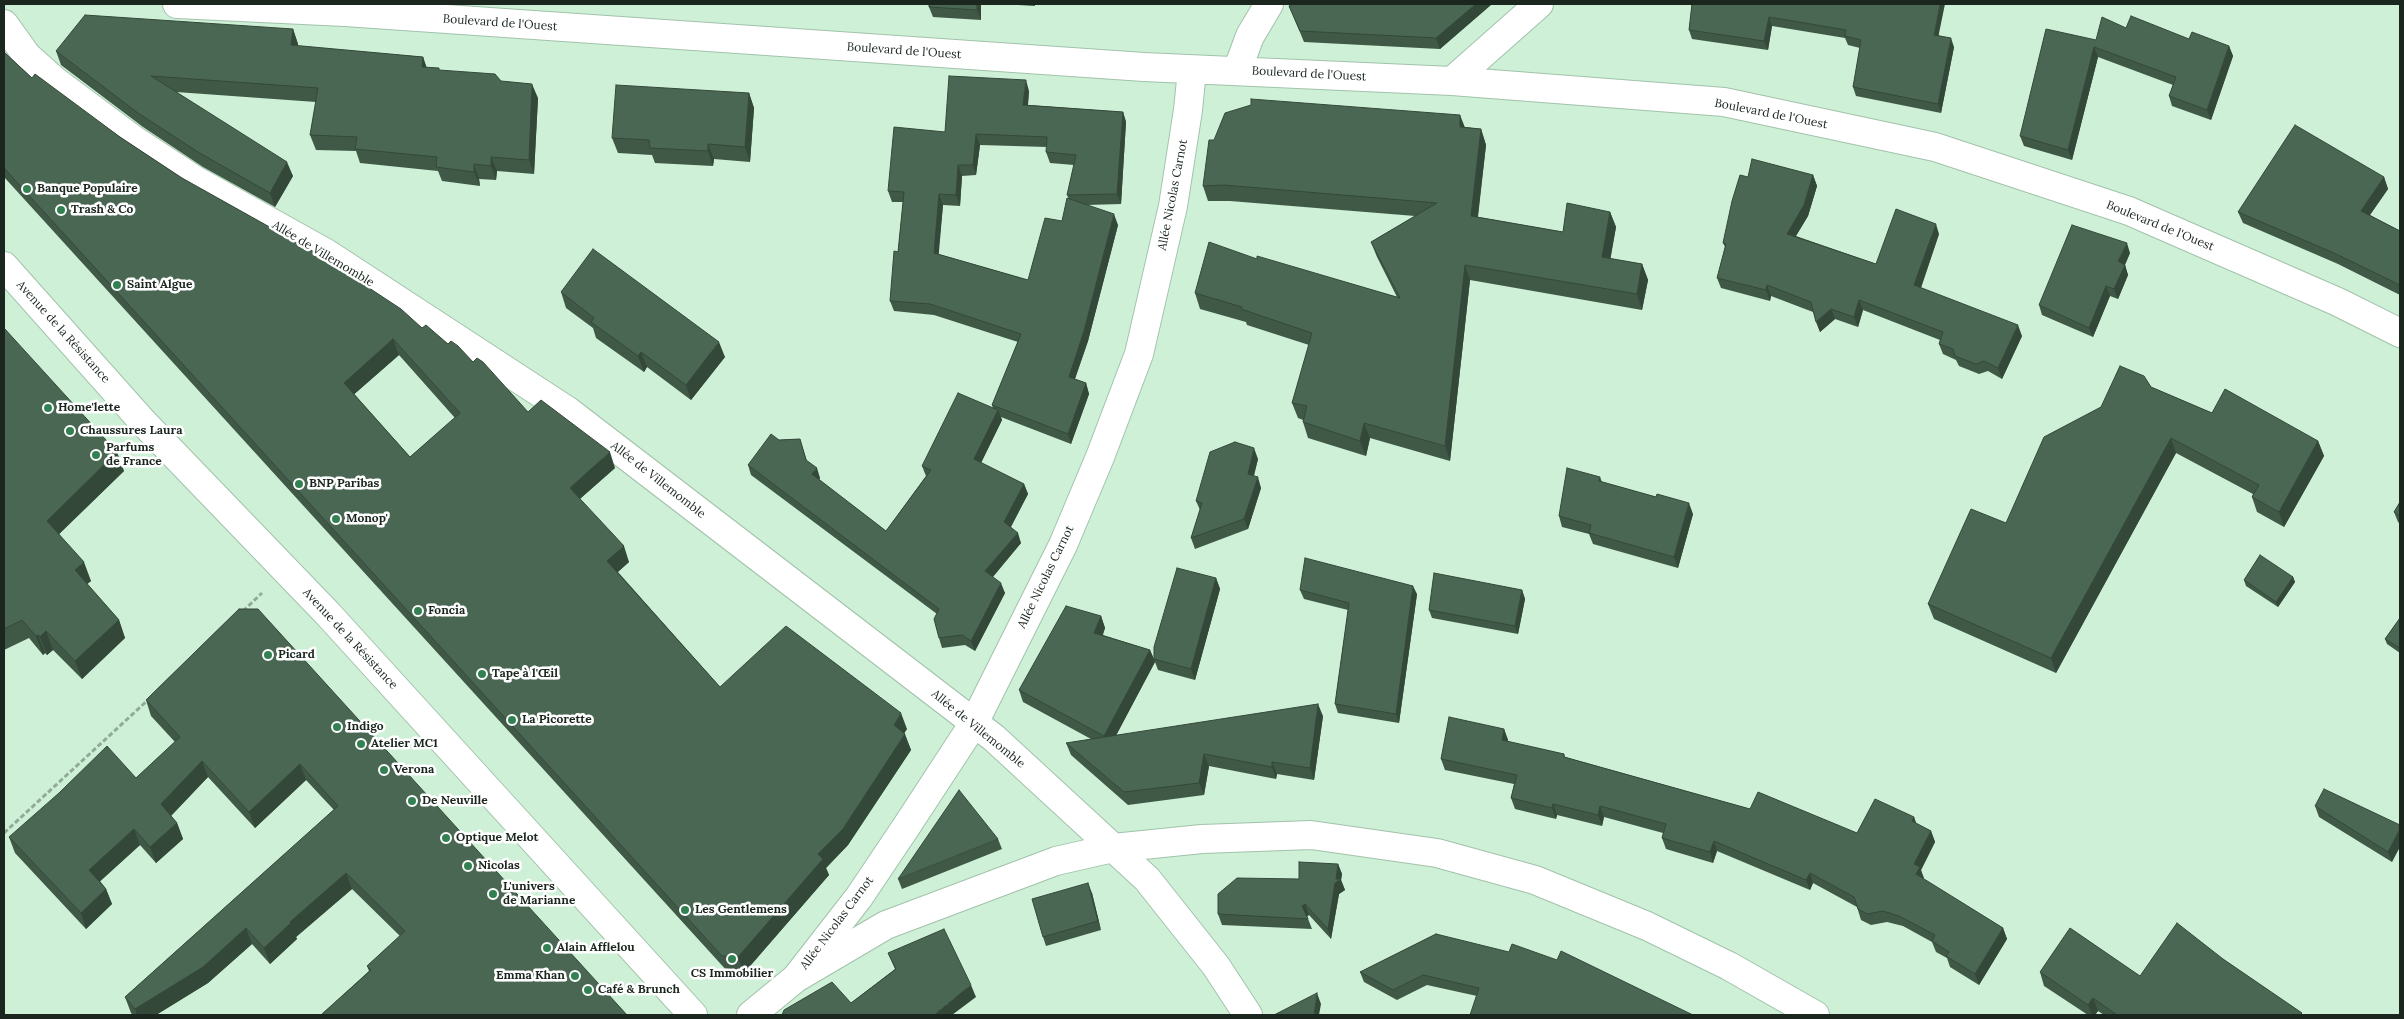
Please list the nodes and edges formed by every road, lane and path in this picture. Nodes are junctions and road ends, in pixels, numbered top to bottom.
1 (177, 4) edge
2 (1269, 4) edge
3 (1539, 4) edge
4 (4, 24) edge
5 (1192, 70) junction
6 (1237, 71) junction
7 (1452, 81) junction
8 (4, 266) edge
9 (2400, 333) edge
10 (286, 570) junction
11 (239, 615) edge
12 (151, 696) edge
13 (974, 723) junction
14 (4, 833) edge
15 (1113, 848) junction
16 (796, 978) junction
17 (693, 1015) edge
18 (751, 1015) edge
19 (1248, 1015) edge
20 (1815, 1015) edge

1 - 5 street, Boulevard de l'Ouest
2 - 6 street
3 - 7 street
4 - 13 street, Allée de Villemomble
5 - 6 street, Boulevard de l'Ouest
5 - 13 street, Allée Nicolas Carnot
6 - 7 street, Boulevard de l'Ouest
7 - 9 street, Boulevard de l'Ouest
8 - 10 street, Avenue de la Résistance
10 - 11 path
10 - 17 street, Avenue de la Résistance
12 - 14 path
13 - 15 street, Allée de Villemomble
13 - 16 street, Allée Nicolas Carnot
15 - 16 street
15 - 19 street, Allée de Villemomble
15 - 20 street
16 - 18 street, Allée Nicolas Carnot

